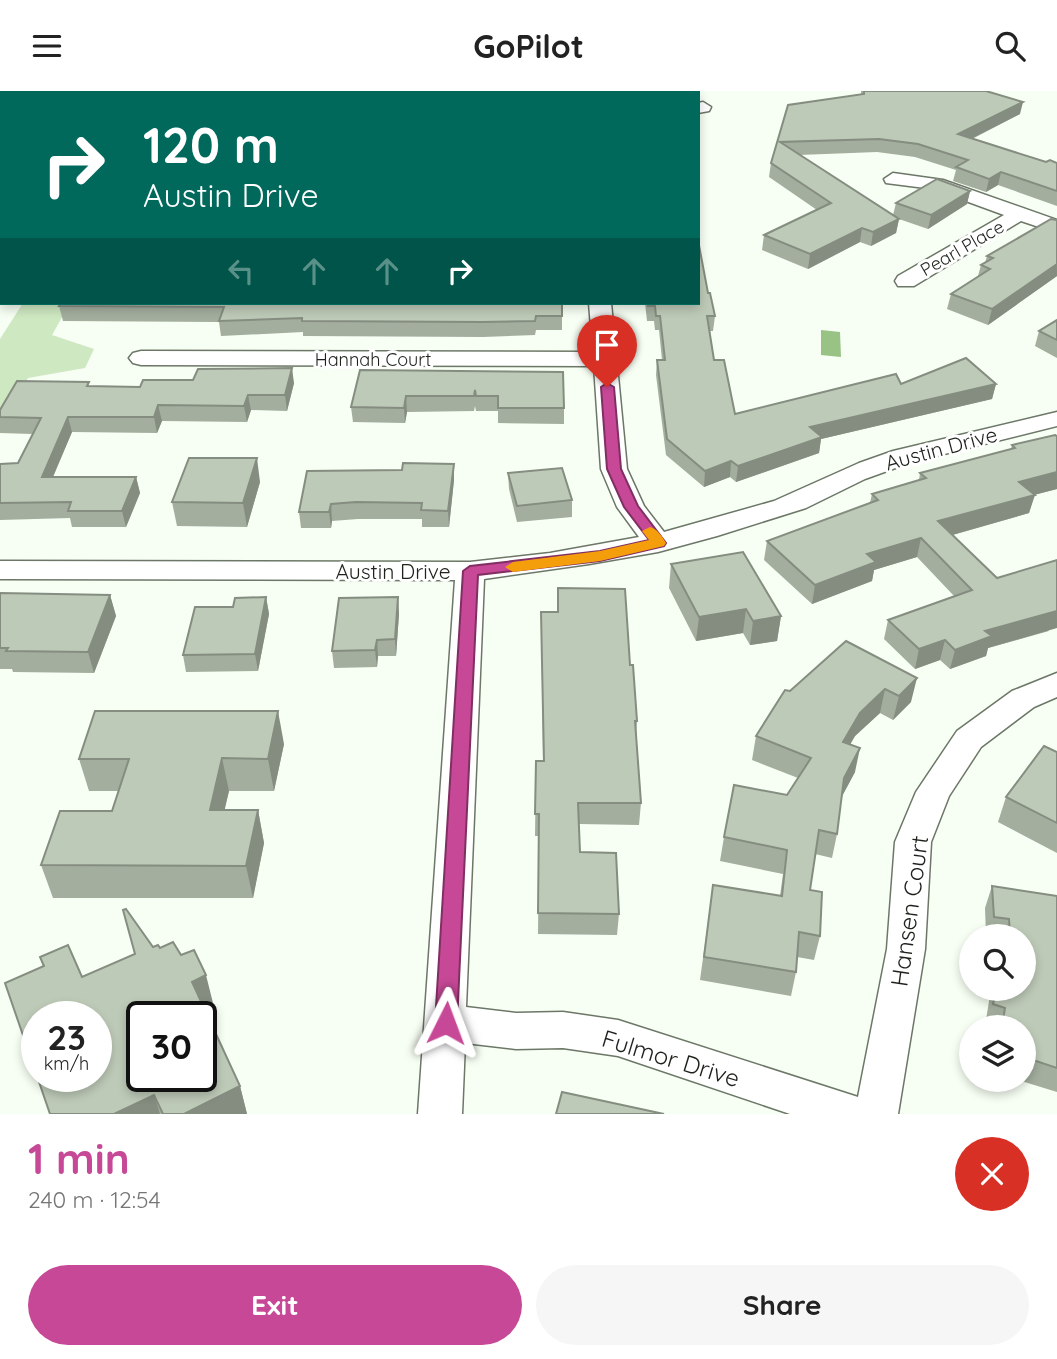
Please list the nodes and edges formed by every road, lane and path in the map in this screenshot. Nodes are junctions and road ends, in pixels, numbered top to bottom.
1 (893, 179) dead end
2 (1019, 214) junction
3 (1057, 227) edge
4 (906, 281) dead end
5 (600, 305) edge
6 (141, 358) dead end
7 (605, 359) junction
8 (1057, 419) edge
9 (659, 543) junction
10 (0, 570) edge
11 (470, 571) junction
12 (1057, 684) edge
13 (446, 1023) junction
14 (440, 1114) edge
15 (849, 1114) edge
16 (876, 1114) edge

1 - 2 street
2 - 3 street
2 - 4 street, Pearl Place
5 - 7 street
6 - 7 street, Hannah Court
7 - 9 street
8 - 9 street, Austin Drive
9 - 11 street, Austin Drive
10 - 11 street, Austin Drive
11 - 13 street
12 - 16 street, Hansen Court
13 - 14 street
13 - 15 street, Fulmor Drive

